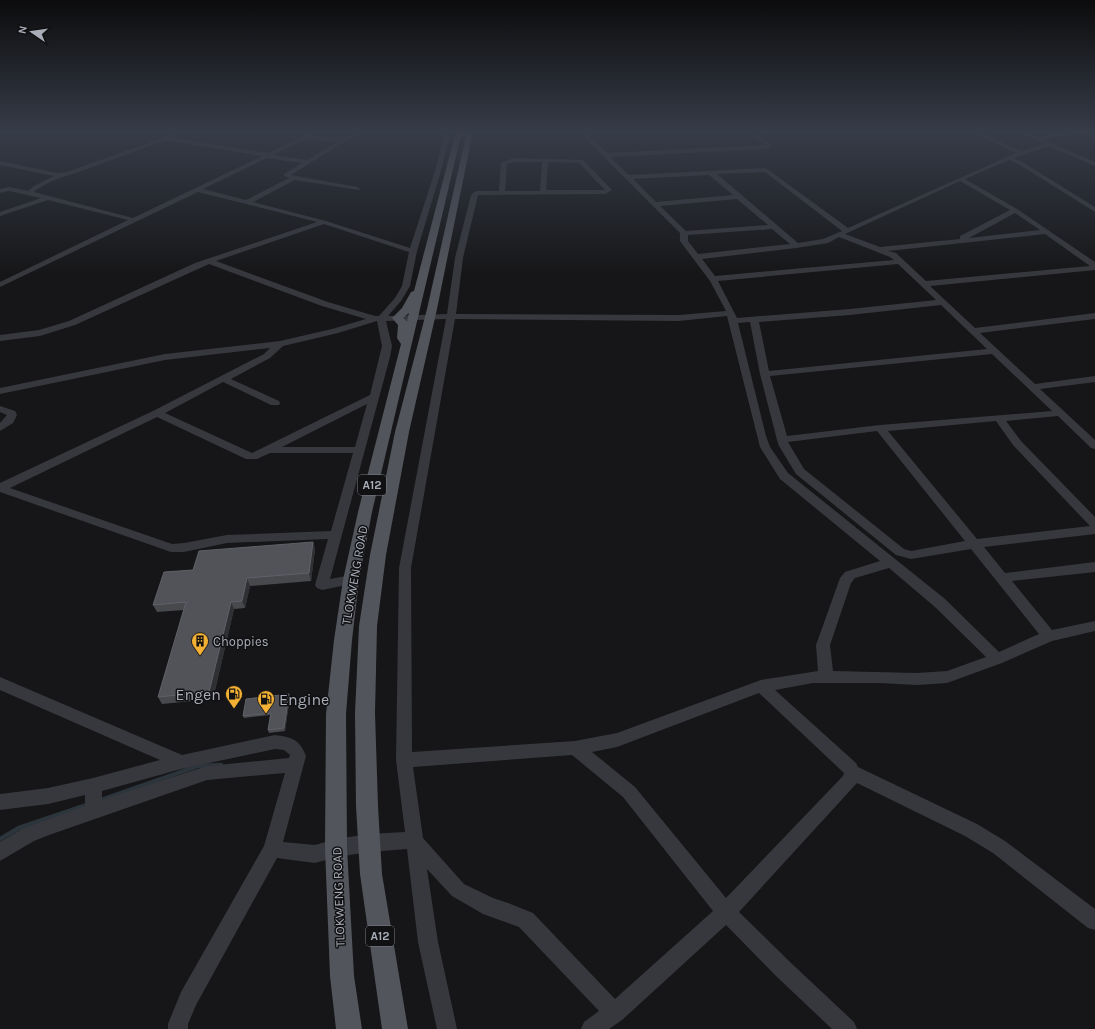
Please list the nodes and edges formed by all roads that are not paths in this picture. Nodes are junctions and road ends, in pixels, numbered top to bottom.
1 (52, 179) edge
2 (217, 179) edge
3 (292, 179) edge
4 (300, 179) edge
5 (435, 179) edge
6 (447, 179) edge
7 (459, 179) edge
8 (503, 179) edge
9 (544, 179) edge
10 (598, 179) edge
11 (630, 179) edge
12 (718, 179) edge
13 (778, 179) edge
14 (960, 179) joint
15 (1046, 179) edge
16 (196, 189) junction
17 (357, 189) dead end
18 (0, 191) edge
19 (502, 192) junction
20 (544, 192) junction
21 (29, 193) junction
22 (738, 197) junction
23 (48, 198) junction
24 (247, 202) junction
25 (654, 204) junction
26 (1014, 210) junction
27 (1095, 210) edge
28 (0, 214) edge
29 (134, 220) junction
30 (324, 222) junction
31 (773, 227) junction
32 (1046, 232) junction
33 (684, 233) junction
34 (844, 233) junction
35 (959, 241) junction
36 (796, 246) junction
37 (413, 250) junction
38 (881, 250) junction
39 (696, 257) junction
40 (208, 261) junction
41 (899, 262) junction
42 (1094, 266) edge
43 (713, 279) junction
44 (923, 284) junction
45 (0, 285) edge
46 (419, 289) junction
47 (942, 302) junction
48 (430, 316) junction
49 (1095, 316) edge
50 (414, 317) junction
51 (450, 317) junction
52 (732, 317) junction
53 (397, 318) junction
54 (378, 319) junction
55 (754, 320) junction
56 (972, 331) junction
57 (0, 338) edge
58 (280, 344) junction
59 (407, 345) junction
60 (994, 351) junction
61 (765, 374) junction
62 (222, 378) junction
63 (1095, 379) edge
64 (1032, 387) junction
65 (0, 391) edge
66 (375, 396) junction
67 (275, 403) dead end
68 (0, 409) edge
69 (157, 413) junction
70 (1060, 413) junction
71 (999, 418) junction
72 (0, 428) edge
73 (880, 428) junction
74 (782, 440) junction
75 (1095, 446) edge
76 (269, 450) junction
77 (360, 450) junction
78 (0, 488) edge
79 (1095, 524) edge
80 (1095, 530) edge
81 (334, 535) junction
82 (974, 544) junction
83 (890, 563) junction
84 (1095, 567) edge
85 (1001, 578) junction
86 (351, 580) junction
87 (1093, 628) edge
88 (1049, 636) junction
89 (997, 658) junction
90 (826, 677) junction
91 (0, 683) edge
92 (761, 686) junction
93 (575, 748) junction
94 (404, 760) junction
95 (181, 762) junction
96 (296, 765) junction
97 (852, 772) junction
98 (93, 786) junction
99 (0, 802) edge
100 (94, 810) junction
101 (413, 840) junction
102 (369, 842) junction
103 (336, 848) junction
104 (272, 849) junction
105 (0, 852) edge
106 (726, 912) junction
107 (1095, 921) edge
108 (615, 1013) junction
109 (178, 1029) edge
110 (349, 1029) edge
111 (395, 1029) edge
112 (447, 1029) edge
113 (591, 1029) edge
114 (848, 1029) edge

1 - 21 street
2 - 16 street
3 - 24 street
4 - 17 street
5 - 37 street
6 - 46 main road, TLOKWENG ROAD / A12
7 - 48 main road, TLOKWENG ROAD / A12
8 - 19 street
9 - 20 street
10 - 20 street
11 - 25 street
12 - 22 street
13 - 34 street
14 - 26 street
14 - 34 street
15 - 27 street
16 - 24 street
16 - 29 street
18 - 21 street
19 - 20 street
19 - 51 street
21 - 23 street
22 - 25 street
22 - 31 street
23 - 28 street
23 - 29 street
24 - 30 street
25 - 33 street
26 - 32 street
26 - 35 street
29 - 45 street
30 - 37 street
30 - 40 street
31 - 33 street
31 - 36 street
32 - 35 street
32 - 42 street
33 - 39 street
34 - 36 street
34 - 38 street
35 - 38 street
36 - 39 street
37 - 54 street
38 - 41 street
39 - 43 street
40 - 54 street
40 - 57 street
41 - 43 street
41 - 44 street
42 - 44 street
43 - 52 street
44 - 47 street
46 - 50 main road, TLOKWENG ROAD / A12
46 - 53 main road
47 - 55 street
47 - 56 street
48 - 50 street
48 - 51 street
48 - 102 main road, TLOKWENG ROAD / A12
49 - 56 street
50 - 53 street
50 - 59 main road, TLOKWENG ROAD / A12
51 - 52 street
51 - 94 street
52 - 55 street
52 - 83 street
53 - 54 street
53 - 59 main road
54 - 58 street
54 - 66 street
55 - 61 street
56 - 60 street
58 - 62 street
58 - 65 street
59 - 86 main road, TLOKWENG ROAD / A12
60 - 61 street
60 - 64 street
61 - 74 street
62 - 67 street
62 - 69 street
63 - 64 street
64 - 70 street
66 - 76 street
66 - 77 street
68 - 72 street
69 - 76 street
69 - 78 street
70 - 71 street
70 - 75 street
71 - 73 street
71 - 79 street
73 - 74 street
73 - 82 street
74 - 82 street
76 - 77 street
77 - 81 street
78 - 81 street
80 - 82 street
81 - 86 street
82 - 85 street
83 - 89 street
83 - 90 street
84 - 85 street
85 - 88 street
86 - 103 main road, TLOKWENG ROAD / A12
87 - 88 street
88 - 89 street
89 - 90 street
90 - 92 street
91 - 95 street
92 - 93 street
92 - 97 street
93 - 94 street
93 - 106 street
94 - 101 street
95 - 96 street
95 - 98 street
96 - 100 street
96 - 104 street
97 - 106 street
97 - 107 street
98 - 99 street
98 - 100 street
100 - 105 street
101 - 102 street
101 - 108 street
101 - 112 street
102 - 103 street
102 - 111 main road, TLOKWENG ROAD / A12
103 - 104 street
103 - 110 main road, TLOKWENG ROAD / A12
104 - 109 street
106 - 108 street
106 - 114 street
108 - 113 street

